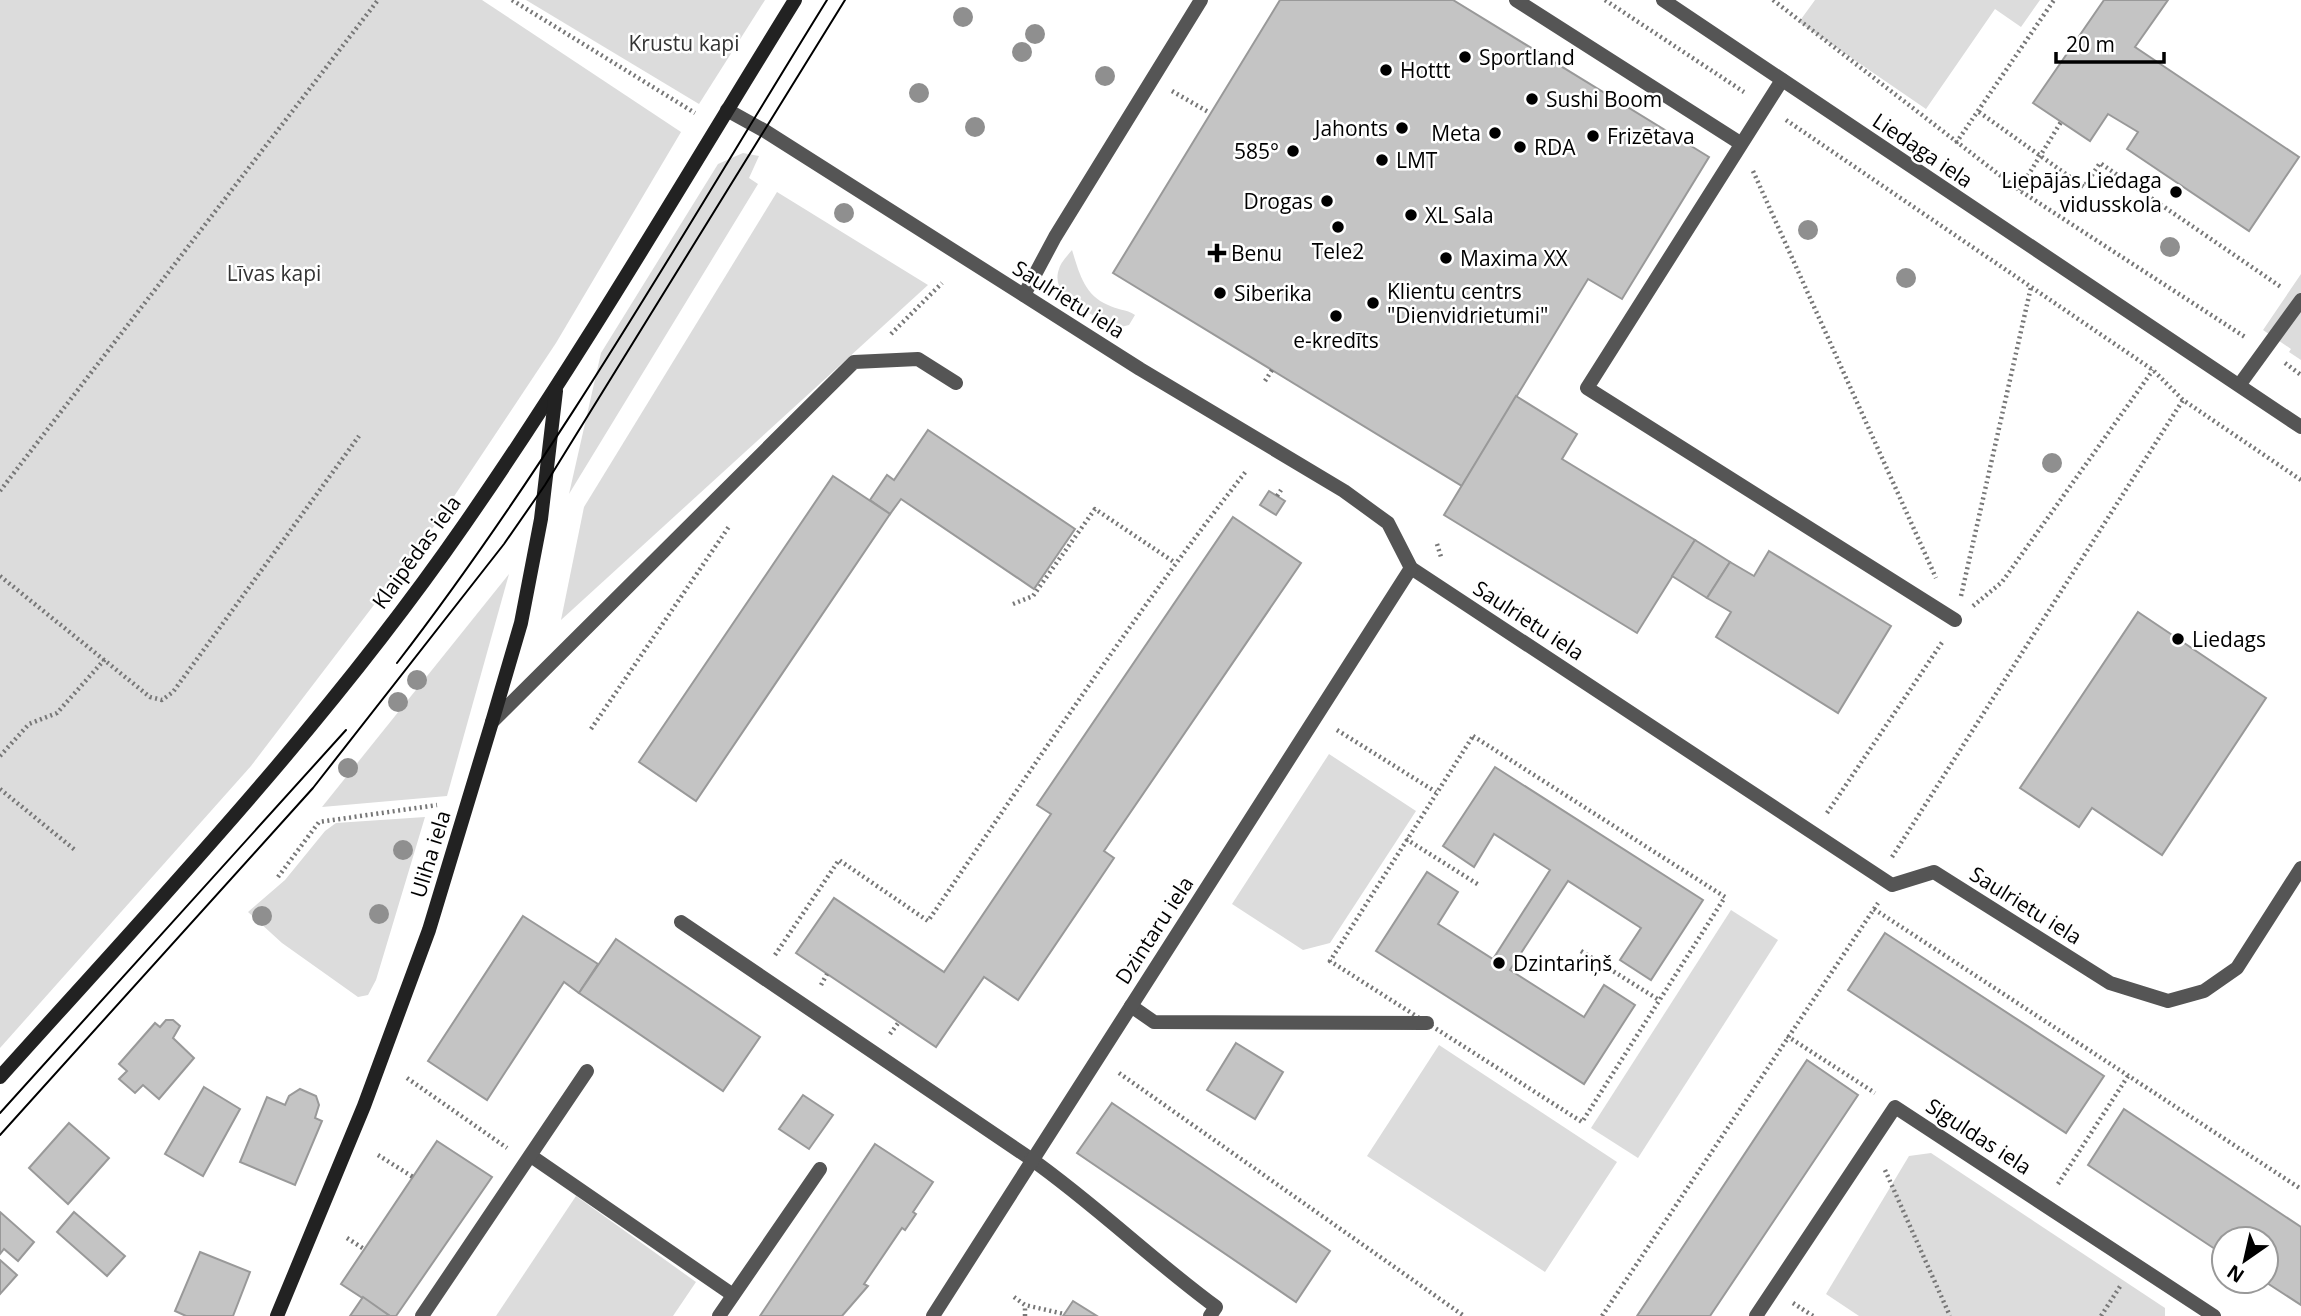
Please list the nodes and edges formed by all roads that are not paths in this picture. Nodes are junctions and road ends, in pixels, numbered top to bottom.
1 (795, 0) edge
2 (1200, 0) edge
3 (1516, 0) edge
4 (1663, 0) edge
5 (1782, 80) junction
6 (727, 110) junction
7 (1740, 143) junction
8 (1024, 295) junction
9 (2301, 300) edge
10 (956, 383) dead end
11 (2240, 384) junction
12 (556, 386) junction
13 (2301, 427) edge
14 (1411, 568) junction
15 (1955, 620) road end
16 (492, 722) junction
17 (2301, 868) edge
18 (681, 922) dead end
19 (1131, 1006) junction
20 (1427, 1023) road end
21 (587, 1071) dead end
22 (0, 1077) edge
23 (529, 1159) junction
24 (1031, 1159) junction
25 (820, 1169) dead end
26 (733, 1296) junction
27 (277, 1316) edge
28 (422, 1316) edge
29 (719, 1316) edge
30 (933, 1316) edge
31 (1210, 1316) edge
32 (1756, 1316) edge
33 (2214, 1316) edge

1 - 6 main road, Klaipēdas iela
2 - 8 street
3 - 7 street
4 - 5 street, Liedaga iela
5 - 7 street
5 - 11 street, Liedaga iela
6 - 8 street, Saulrietu iela
6 - 12 main road, Klaipēdas iela
7 - 15 street
8 - 14 street, Saulrietu iela
9 - 11 street
10 - 16 street
11 - 13 street, Liedaga iela
12 - 16 main road, Uliha iela
12 - 22 main road, Klaipēdas iela
14 - 17 street, Saulrietu iela
14 - 19 street, Dzintaru iela
16 - 27 main road, Uliha iela
18 - 24 street
19 - 20 street
19 - 24 street, Dzintaru iela
21 - 23 street
23 - 26 street
23 - 28 street
24 - 30 street, Dzintaru iela
24 - 31 street
25 - 26 street
26 - 29 street
32 - 33 street, Siguldas iela

